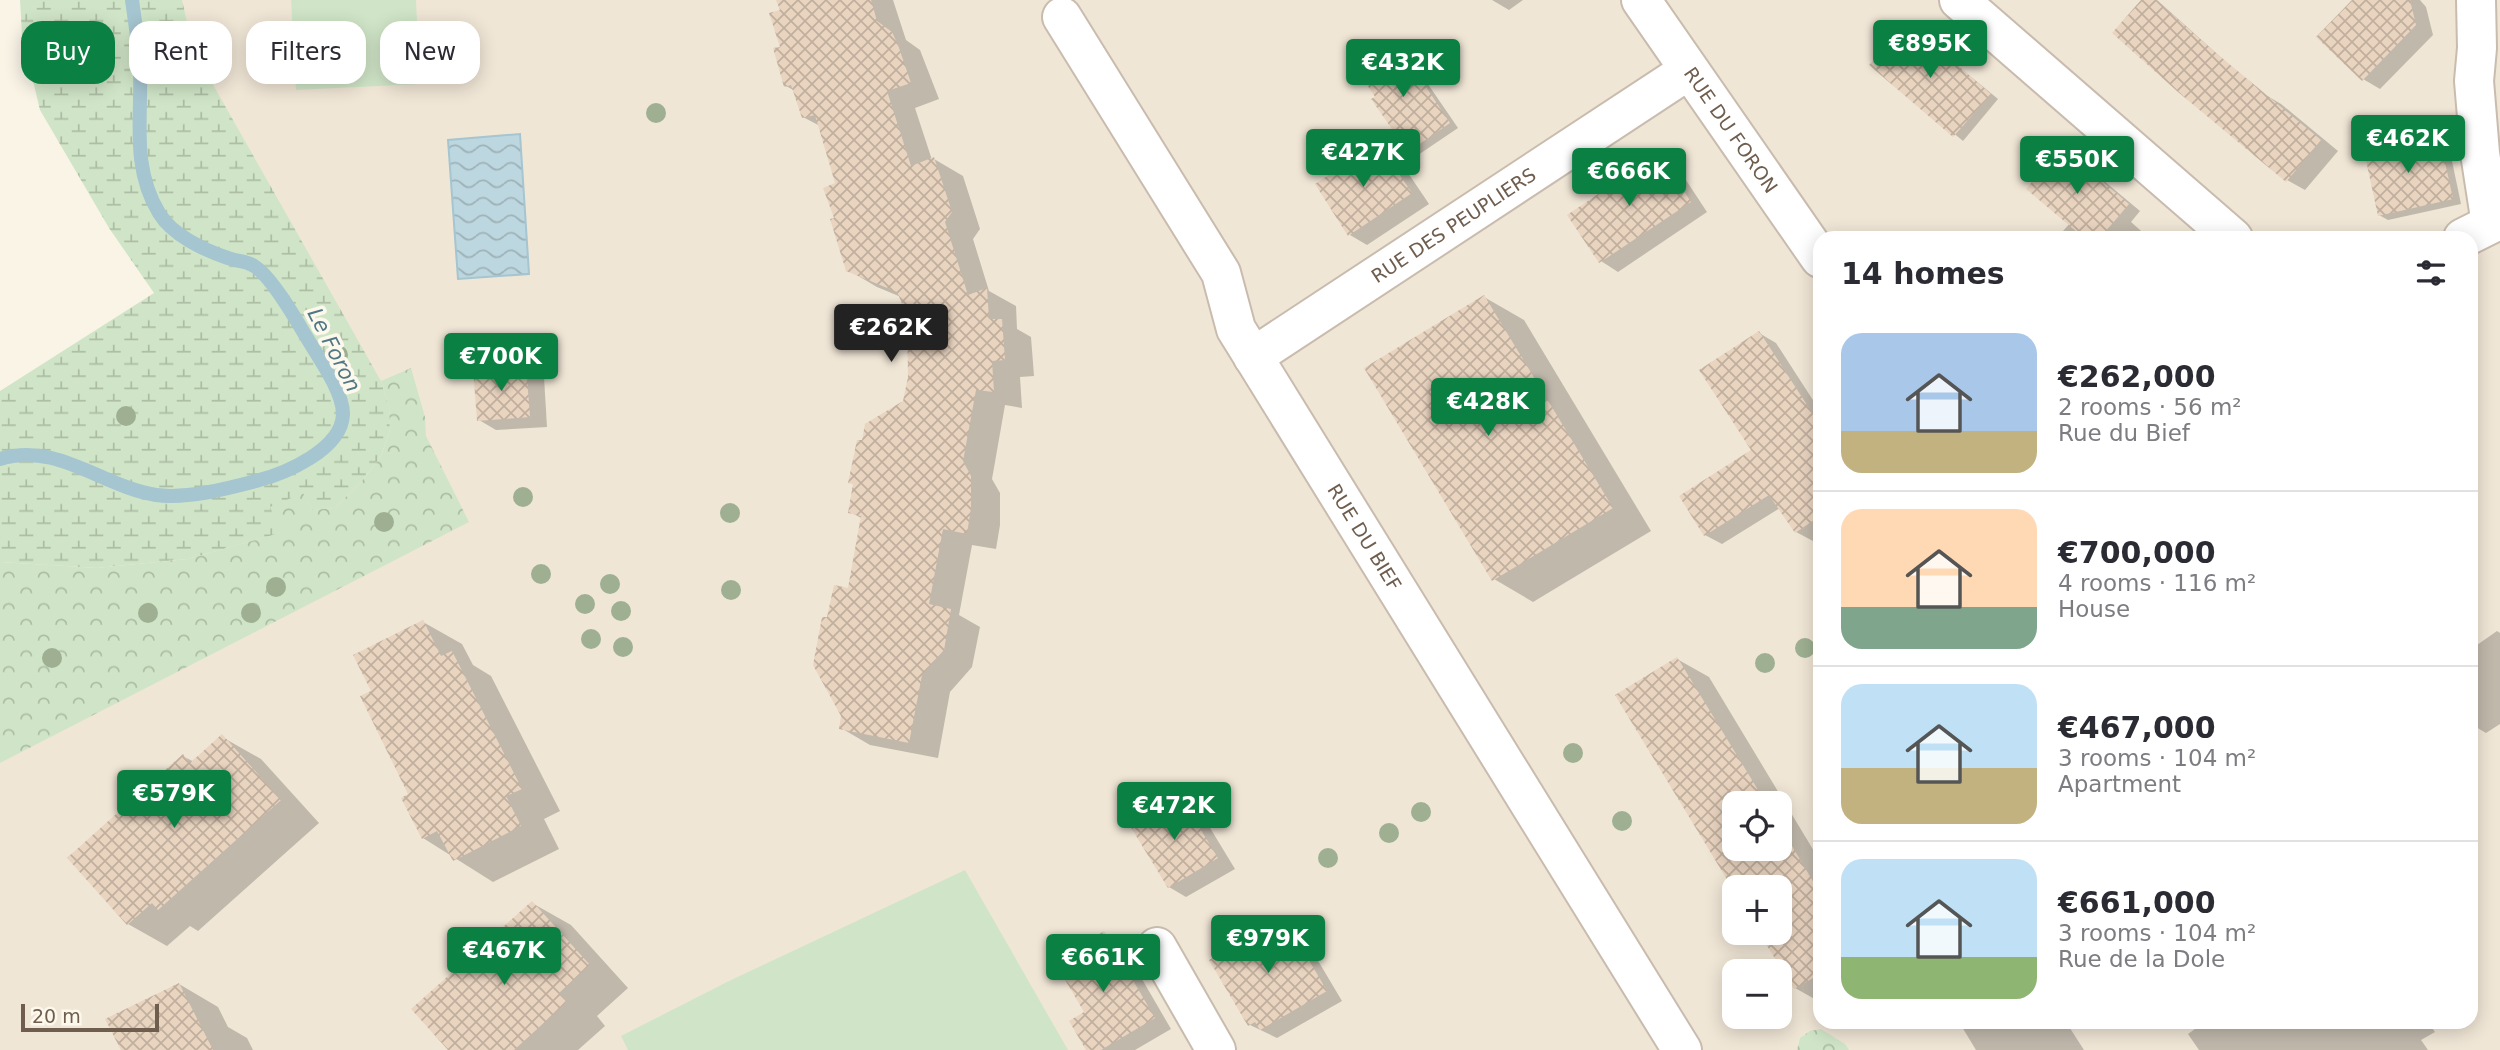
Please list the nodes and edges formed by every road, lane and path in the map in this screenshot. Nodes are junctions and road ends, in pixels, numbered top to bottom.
1 (1641, 0) edge
2 (1959, 0) edge
3 (2476, 0) edge
4 (1062, 17) dead end
5 (1689, 70) junction
6 (2225, 231) edge
7 (2485, 237) edge
8 (1813, 248) edge
9 (1253, 357) junction
10 (1157, 947) dead end
11 (1216, 1050) edge
12 (1682, 1050) edge

1 - 5 street, RUE DU FORON
2 - 6 street
3 - 7 street
4 - 9 street, RUE DU BIEF
5 - 8 street, RUE DU FORON
5 - 9 street, RUE DES PEUPLIERS
9 - 12 street, RUE DU BIEF
10 - 11 street

